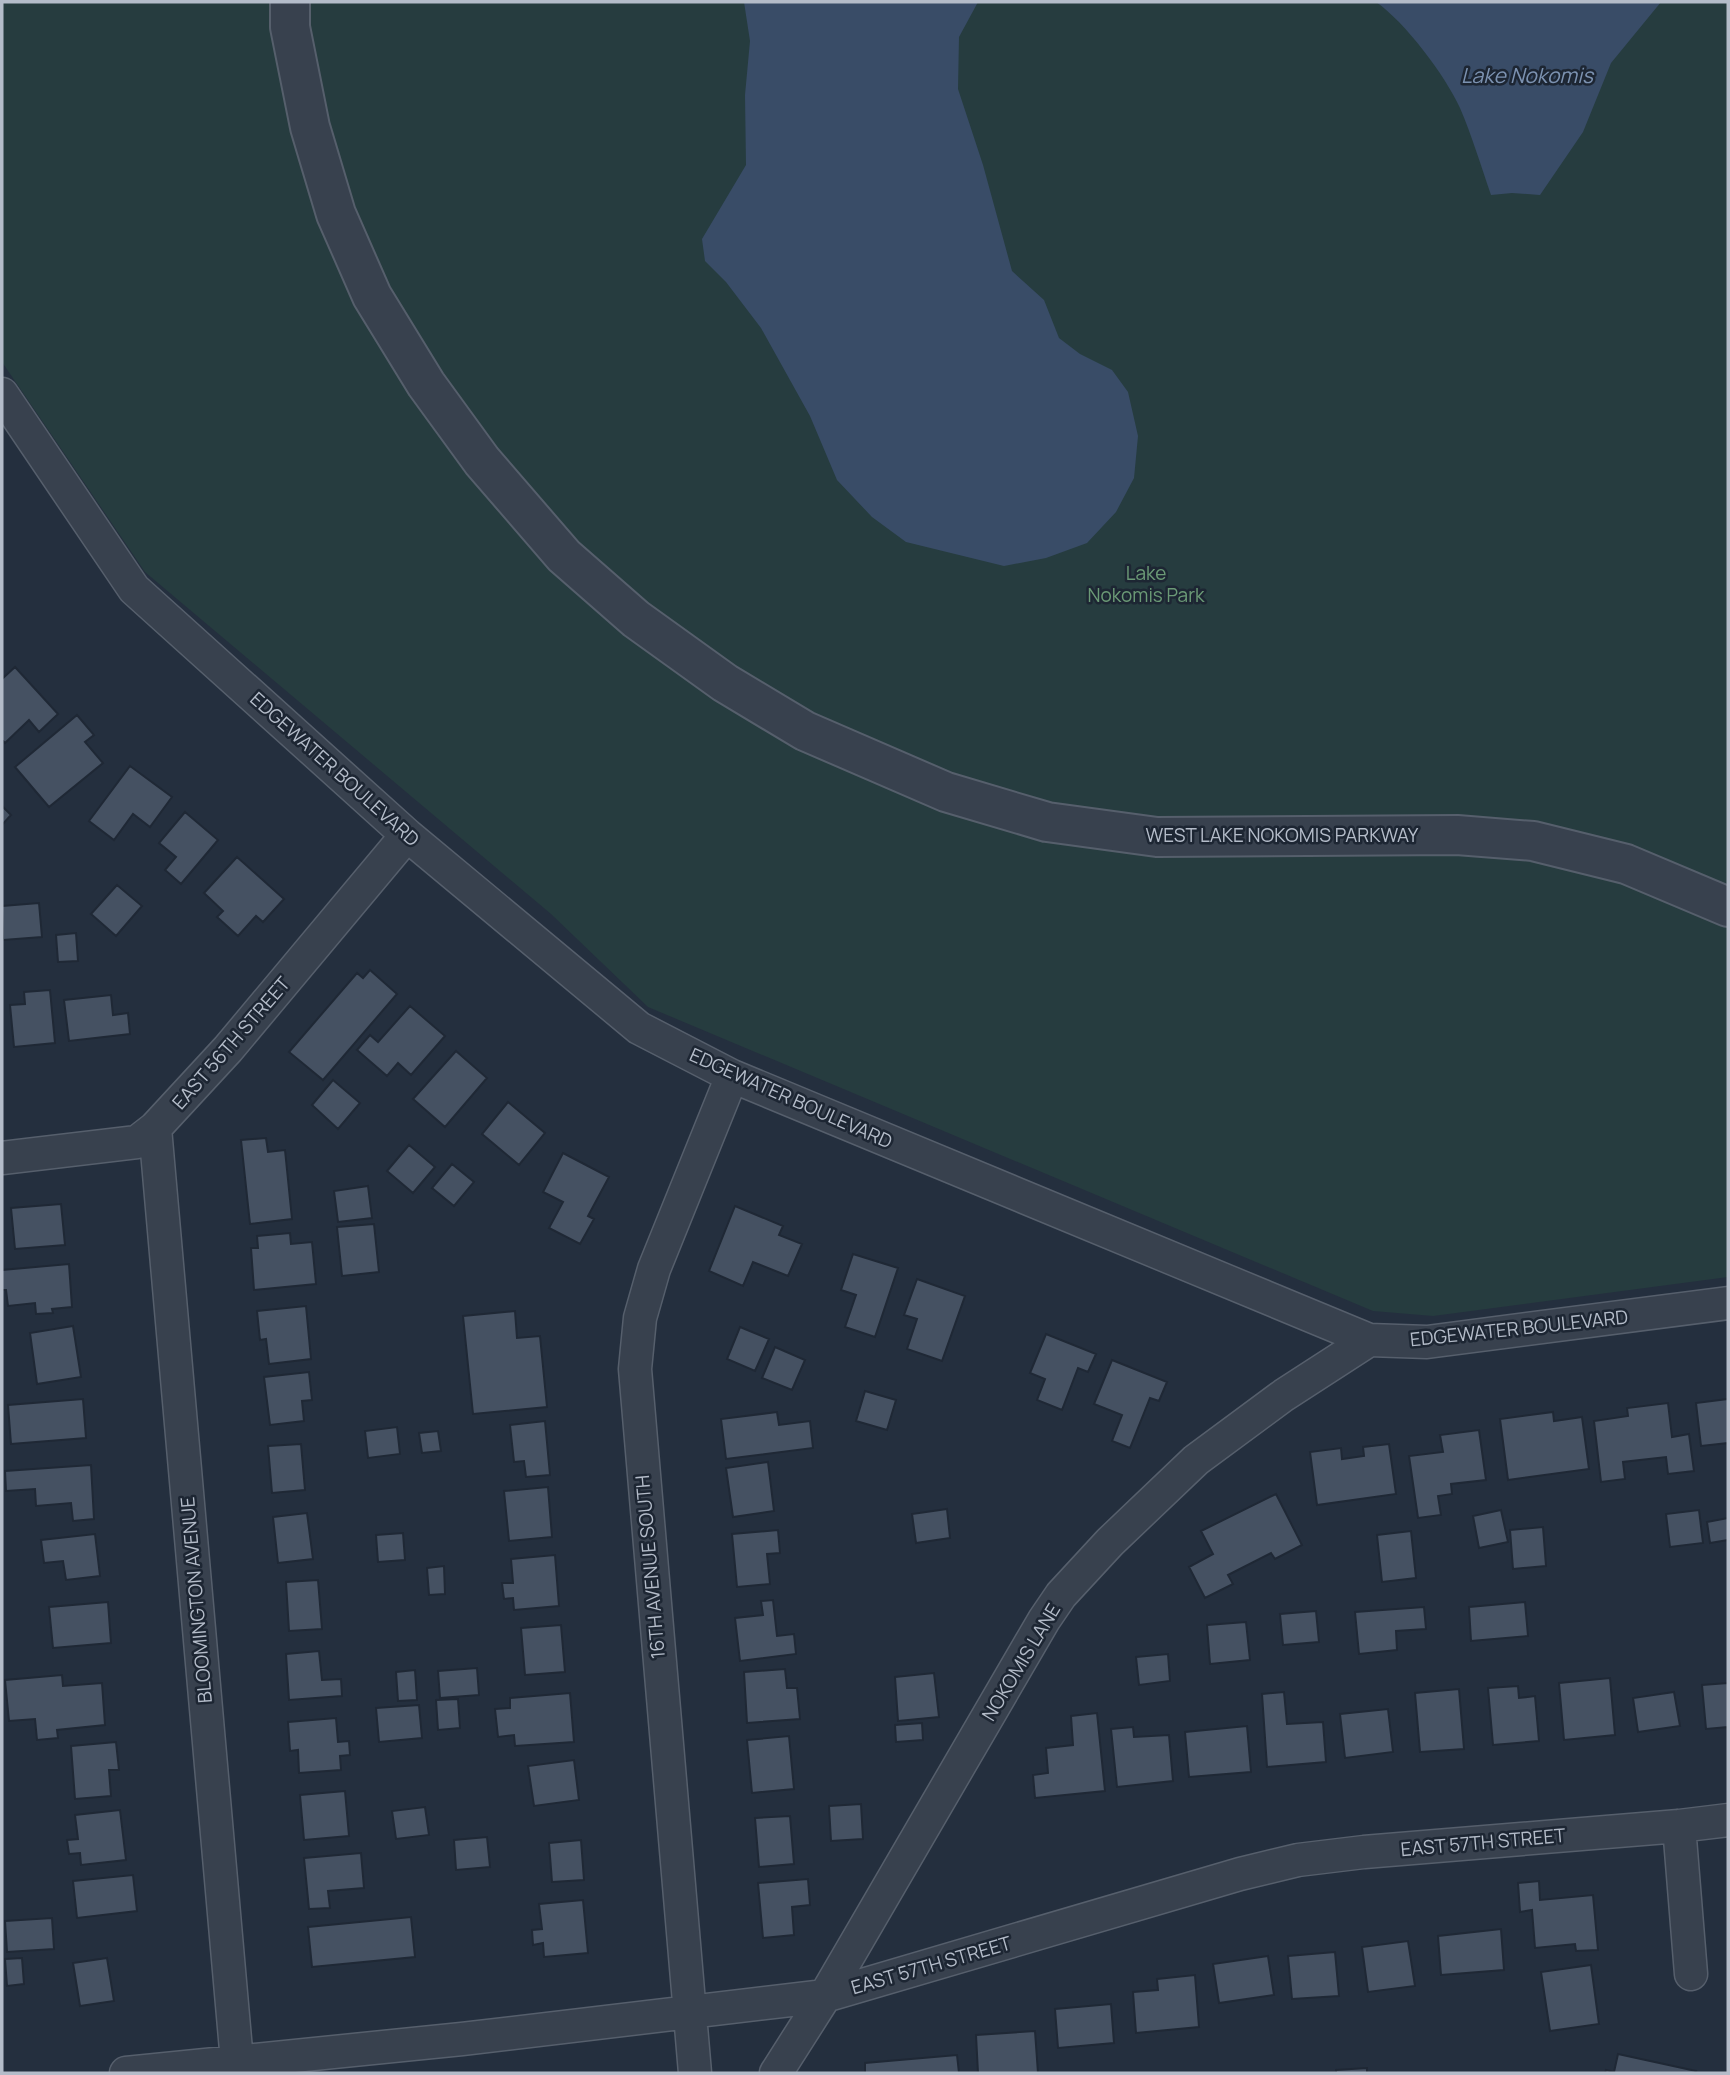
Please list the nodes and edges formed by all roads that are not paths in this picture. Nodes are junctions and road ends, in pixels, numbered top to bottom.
1 (290, 2) edge
2 (2, 394) edge
3 (407, 835) junction
4 (1728, 907) edge
5 (732, 1076) junction
6 (155, 1128) junction
7 (2, 1158) edge
8 (1728, 1303) edge
9 (1369, 1340) junction
10 (1728, 1820) edge
11 (1679, 1826) junction
12 (1690, 1974) dead end
13 (825, 1996) junction
14 (689, 2014) junction
15 (237, 2067) edge
16 (126, 2073) edge
17 (695, 2073) edge
18 (776, 2073) edge

1 - 4 street, WEST LAKE NOKOMIS PARKWAY
2 - 3 street, EDGEWATER BOULEVARD
3 - 5 street, EDGEWATER BOULEVARD
3 - 6 street, EAST 56TH STREET
5 - 9 street, EDGEWATER BOULEVARD
5 - 14 street, 16TH AVENUE SOUTH
6 - 7 street, EAST 56TH STREET
6 - 15 street, BLOOMINGTON AVENUE
8 - 9 street, EDGEWATER BOULEVARD
9 - 13 street, NOKOMIS LANE
10 - 11 street, EAST 57TH STREET
11 - 12 street
11 - 13 street, EAST 57TH STREET
13 - 14 street, EAST 57TH STREET
13 - 18 street, NOKOMIS LANE
14 - 15 street, EAST 57TH STREET
14 - 17 street, 16TH AVENUE SOUTH
15 - 16 street, EAST 57TH STREET

